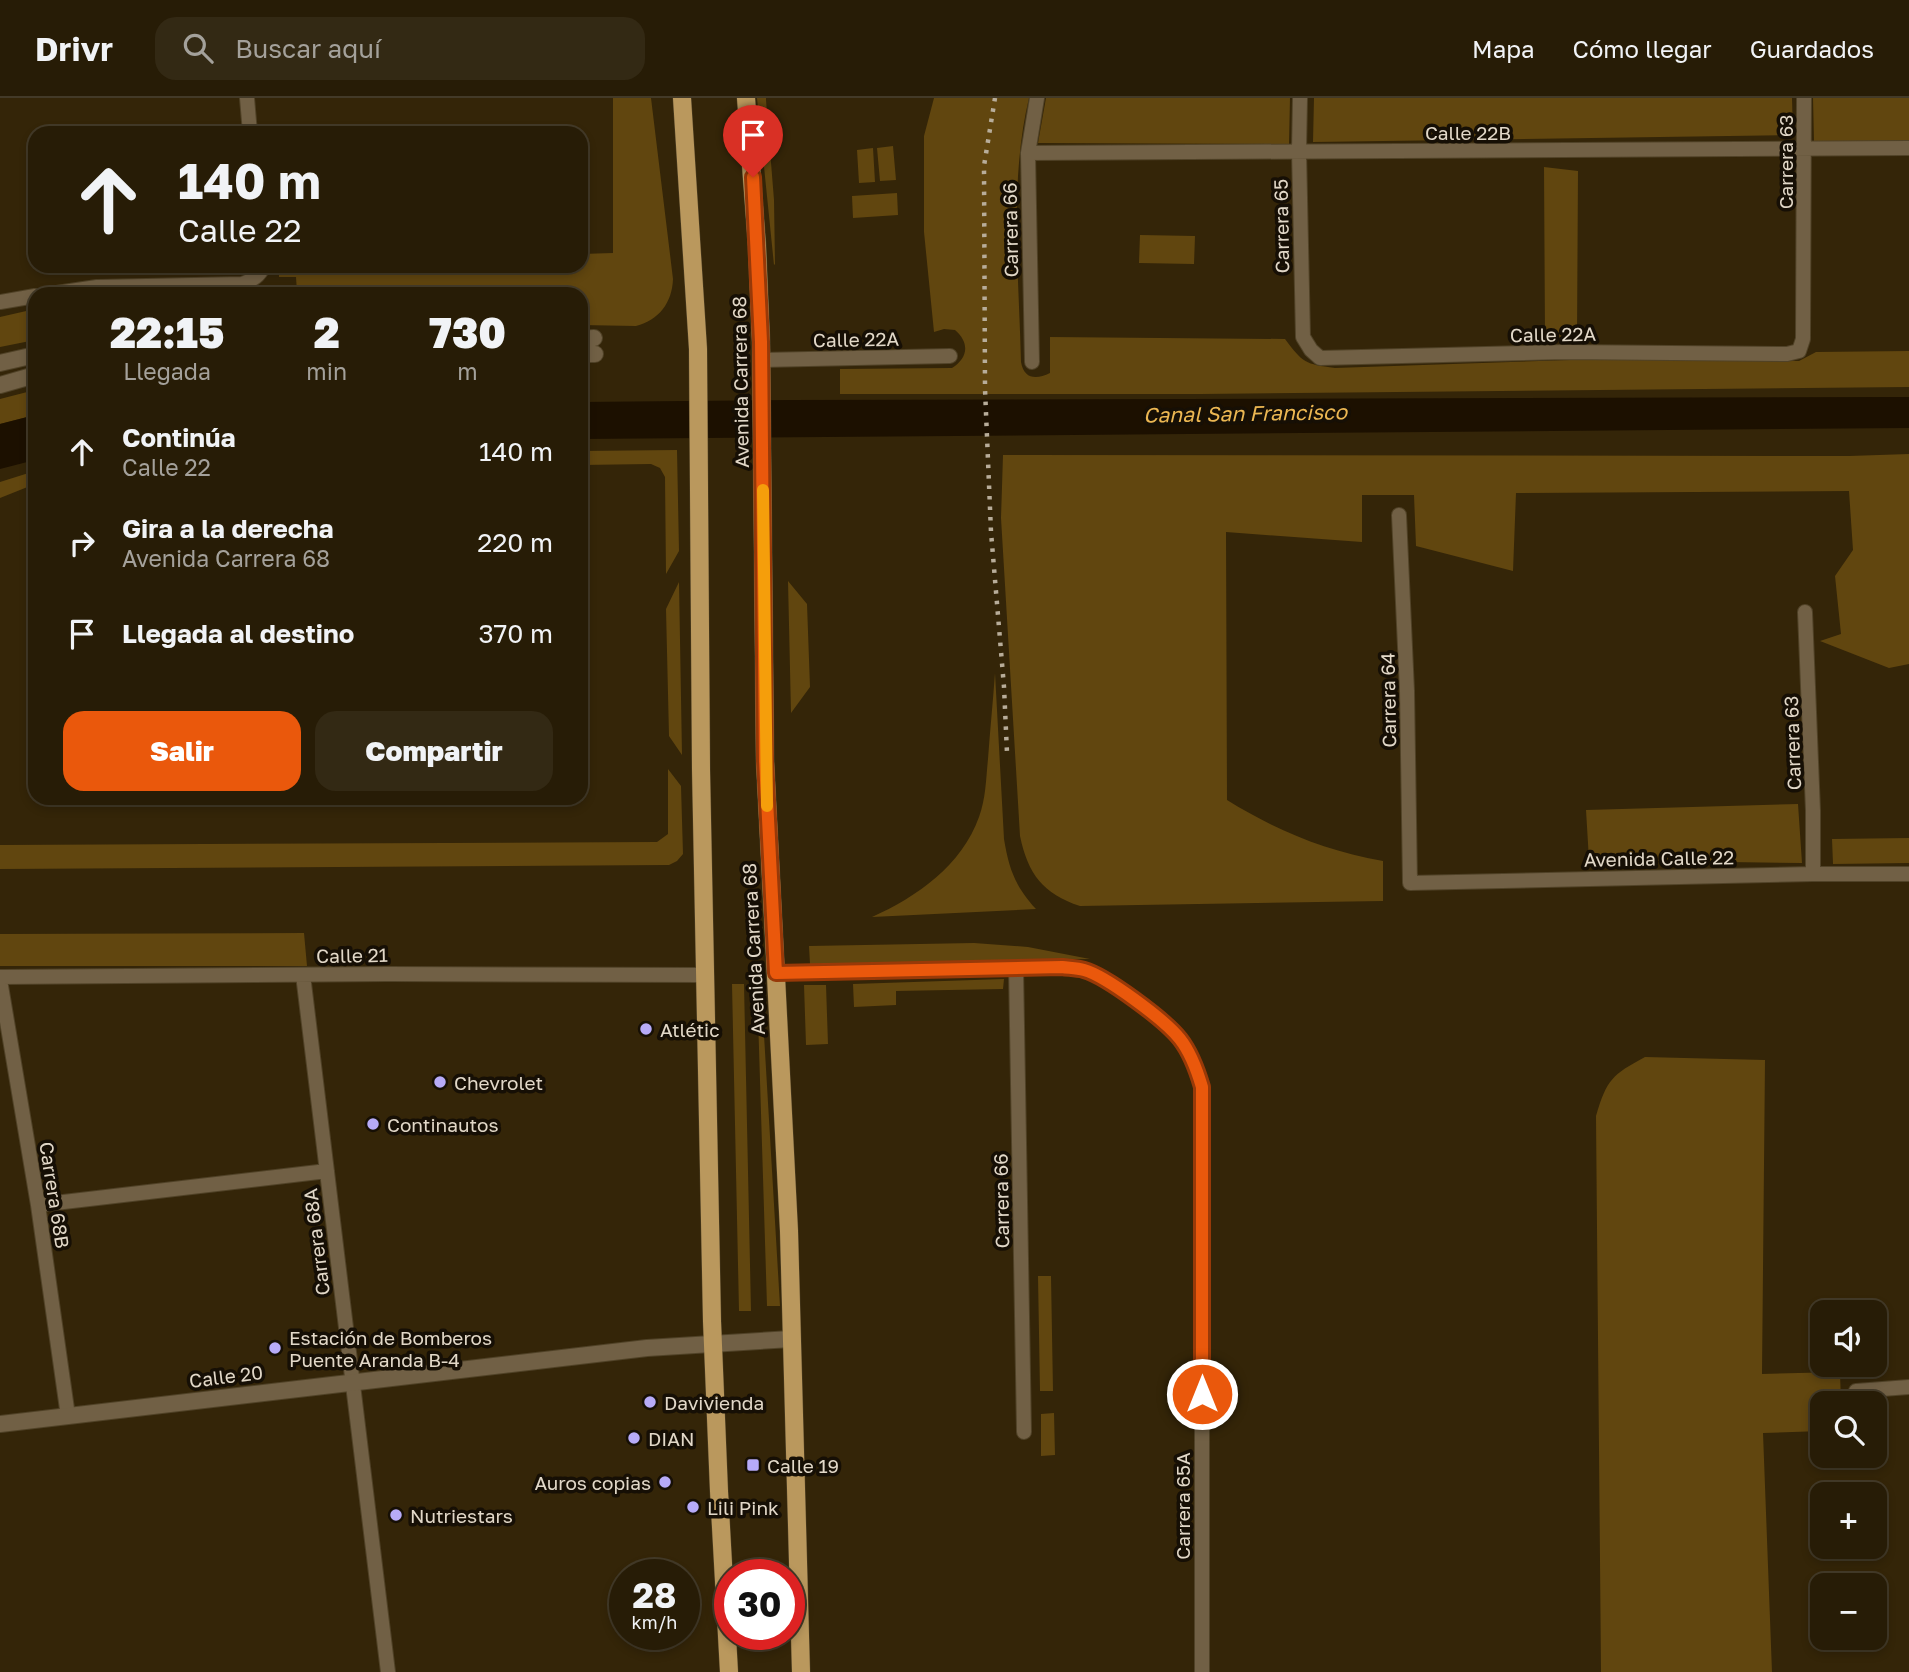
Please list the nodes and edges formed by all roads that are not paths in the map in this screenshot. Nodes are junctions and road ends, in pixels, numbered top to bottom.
1 (247, 98) edge
2 (682, 98) edge
3 (746, 98) edge
4 (1037, 98) edge
5 (1300, 98) edge
6 (1804, 98) edge
7 (249, 126) edge
8 (1805, 148) junction
9 (1909, 148) edge
10 (1299, 151) junction
11 (1028, 153) junction
12 (260, 273) edge
13 (97, 287) edge
14 (28, 297) edge
15 (0, 302) edge
16 (1311, 350) joint
17 (1798, 351) joint
18 (950, 356) dead end
19 (28, 357) edge
20 (762, 360) junction
21 (1031, 362) dead end
22 (0, 363) edge
23 (28, 377) edge
24 (0, 384) edge
25 (1399, 515) dead end
26 (1805, 611) dead end
27 (1814, 874) junction
28 (1909, 874) edge
29 (1410, 883) joint
30 (1016, 968) junction
31 (776, 973) junction
32 (303, 975) junction
33 (705, 975) junction
34 (0, 978) edge
35 (327, 1171) junction
36 (38, 1205) junction
37 (792, 1339) junction
38 (713, 1344) junction
39 (353, 1382) junction
40 (1909, 1387) edge
41 (1856, 1391) dead end
42 (68, 1416) junction
43 (0, 1424) edge
44 (1024, 1432) dead end
45 (388, 1672) edge
46 (729, 1672) edge
47 (801, 1672) edge
48 (1202, 1672) edge

1 - 7 street
2 - 33 main road
3 - 20 main road, Avenida Carrera 68
4 - 11 street, Carrera 66
5 - 10 street, Carrera 65
6 - 8 street, Carrera 63
8 - 9 street, Calle 22B
8 - 10 street, Calle 22B
8 - 17 street, Carrera 63
10 - 11 street, Calle 22B
10 - 16 street, Carrera 65
11 - 21 street, Carrera 66
12 - 13 street
14 - 15 street
16 - 17 street, Calle 22A
18 - 20 street, Calle 22A
19 - 22 street
20 - 31 main road, Avenida Carrera 68
23 - 24 street
25 - 29 street, Carrera 64
26 - 27 street, Carrera 63
27 - 28 street, Avenida Calle 22
27 - 29 street, Avenida Calle 22
30 - 31 street
30 - 44 street, Carrera 66
30 - 48 street, Carrera 65A
31 - 37 main road, Avenida Carrera 68
32 - 33 street, Calle 21
32 - 34 street, Calle 21
32 - 35 street, Carrera 68A
33 - 38 main road
34 - 36 street, Carrera 68B
35 - 36 street
35 - 39 street, Carrera 68A
36 - 42 street, Carrera 68B
37 - 38 street, Calle 20
37 - 47 main road, Avenida Carrera 68
38 - 39 street, Calle 20
38 - 46 main road
39 - 42 street, Calle 20
39 - 45 street, Carrera 68A
40 - 41 street
42 - 43 street, Calle 20

